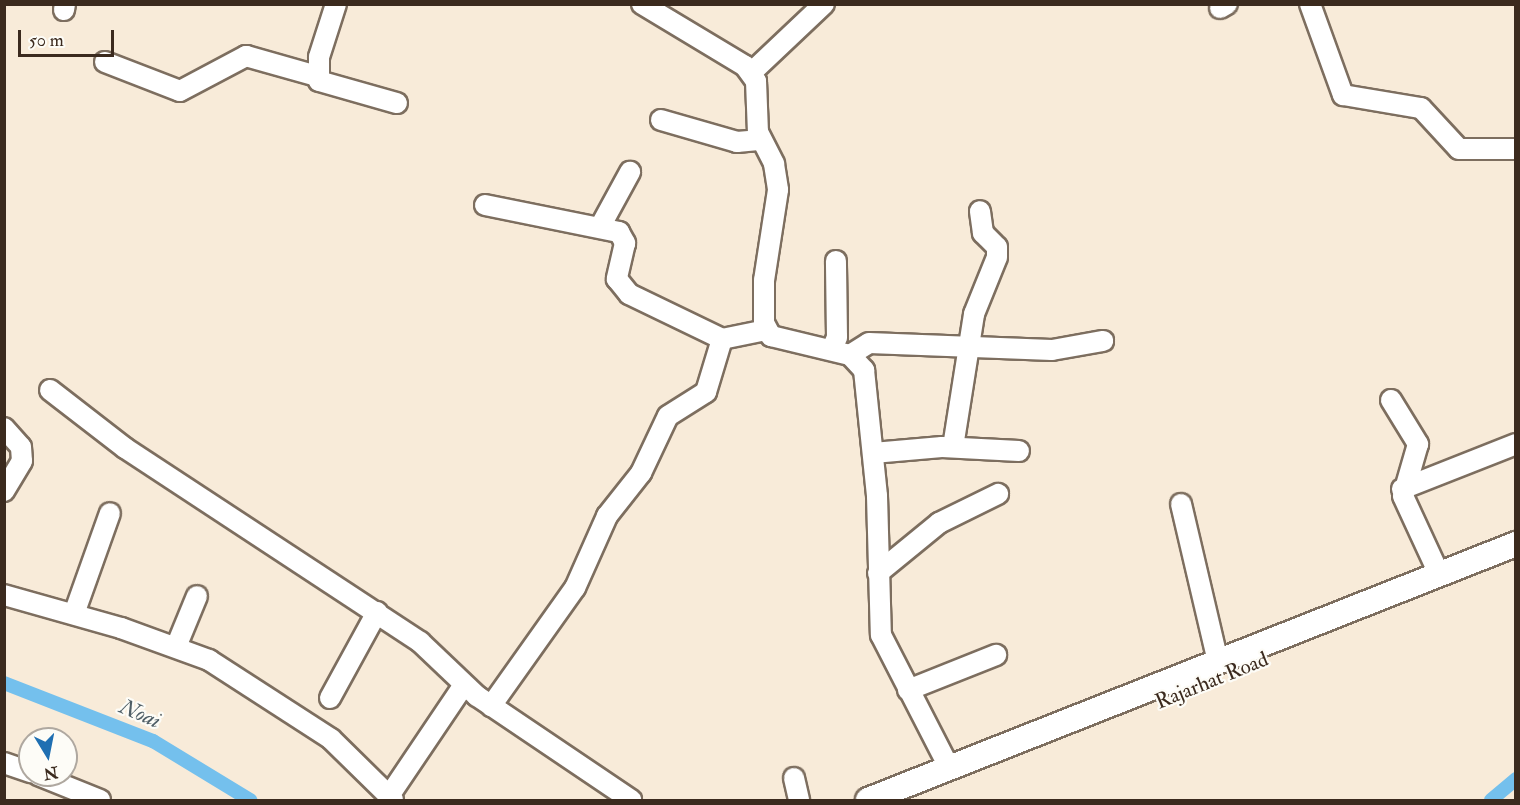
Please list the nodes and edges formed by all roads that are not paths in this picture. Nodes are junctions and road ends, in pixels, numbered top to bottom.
1 (336, 4) edge
2 (642, 4) edge
3 (824, 4) edge
4 (1310, 4) edge
5 (105, 62) dead end
6 (752, 72) junction
7 (317, 76) junction
8 (397, 103) dead end
9 (661, 120) dead end
10 (761, 140) junction
11 (1515, 149) edge
12 (630, 172) dead end
13 (485, 205) dead end
14 (980, 211) dead end
15 (600, 227) junction
16 (836, 261) dead end
17 (766, 330) junction
18 (722, 339) junction
19 (1103, 341) dead end
20 (973, 345) junction
21 (841, 352) junction
22 (50, 390) dead end
23 (1391, 400) dead end
24 (4, 428) edge
25 (1515, 444) edge
26 (953, 447) junction
27 (1019, 451) dead end
28 (873, 453) junction
29 (1402, 489) junction
30 (4, 491) edge
31 (998, 494) dead end
32 (1181, 504) dead end
33 (110, 513) dead end
34 (1515, 544) edge
35 (1515, 561) edge
36 (878, 573) junction
37 (1439, 574) junction
38 (4, 595) edge
39 (197, 596) dead end
40 (377, 612) junction
41 (74, 614) junction
42 (176, 647) junction
43 (996, 655) dead end
44 (1218, 662) junction
45 (464, 685) junction
46 (908, 690) junction
47 (330, 698) dead end
48 (491, 706) junction
49 (950, 769) junction
50 (794, 778) dead end
51 (67, 787) edge
52 (391, 798) edge
53 (100, 801) edge
54 (631, 801) edge
55 (799, 801) edge
56 (867, 801) edge
57 (907, 801) edge

1 - 7 street
2 - 6 street
3 - 6 street
4 - 11 street
5 - 7 street
6 - 10 street
7 - 8 street
9 - 10 street
10 - 17 street
12 - 15 street
13 - 15 street
14 - 20 street
15 - 18 street
16 - 21 street
17 - 18 street
17 - 21 street
18 - 48 street
19 - 20 street
20 - 21 street
20 - 26 street
21 - 28 street
22 - 40 street
23 - 29 street
24 - 30 street
25 - 29 street
26 - 27 street
26 - 28 street
28 - 36 street
29 - 37 street
31 - 36 street
32 - 44 street
33 - 41 street
34 - 37 main road
35 - 57 main road, Rajarhat Road
36 - 46 street
37 - 44 main road
38 - 41 street
39 - 42 street
40 - 45 street
40 - 47 street
41 - 42 street
42 - 52 street
43 - 46 street
44 - 49 main road
45 - 48 street
45 - 52 street
46 - 49 street
48 - 54 street
49 - 56 main road
50 - 55 street
51 - 53 street

